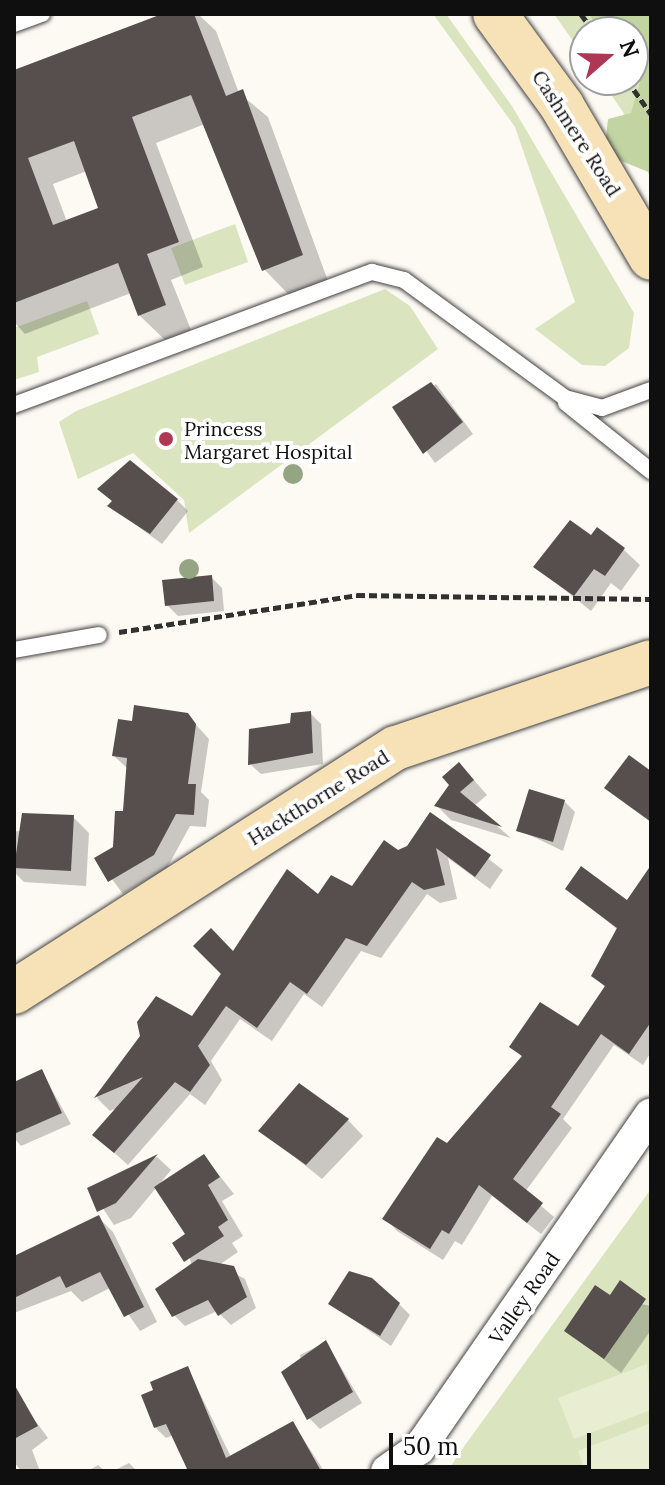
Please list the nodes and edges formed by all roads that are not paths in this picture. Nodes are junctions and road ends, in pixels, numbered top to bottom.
1 (42, 14) edge
2 (495, 14) edge
3 (14, 24) edge
4 (651, 258) edge
5 (546, 387) junction
6 (651, 390) edge
7 (14, 405) edge
8 (651, 471) edge
9 (99, 635) road end
10 (14, 650) edge
11 (651, 662) edge
12 (14, 992) edge
13 (651, 1114) edge
14 (387, 1471) edge

1 - 3 lane
2 - 4 street, Cashmere Road
5 - 6 lane
5 - 7 lane
5 - 8 lane
9 - 10 lane
11 - 12 street, Hackthorne Road
13 - 14 street, Valley Road

